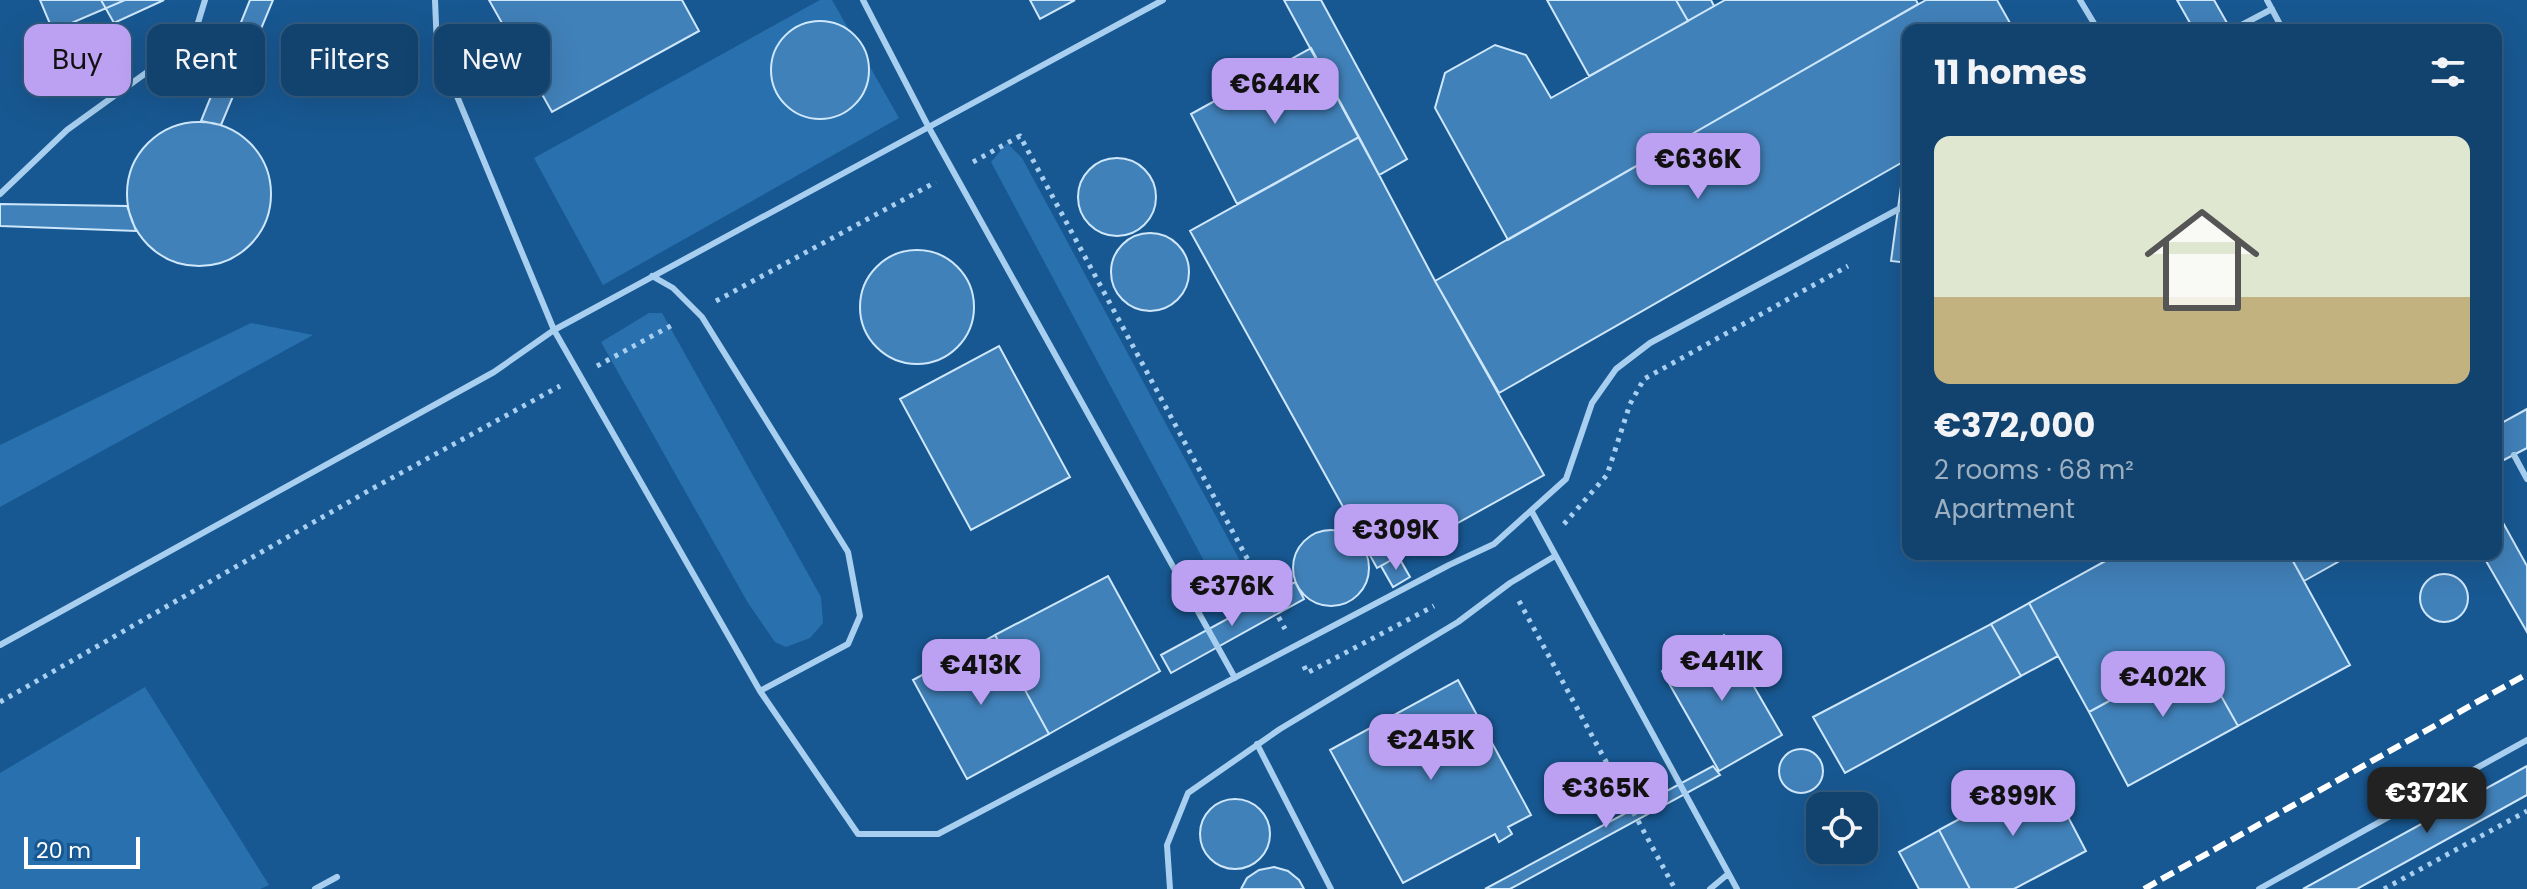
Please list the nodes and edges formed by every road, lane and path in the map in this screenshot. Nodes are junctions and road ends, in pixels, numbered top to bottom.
1 (205, 0) edge
2 (435, 0) edge
3 (863, 0) edge
4 (1163, 0) edge
5 (2080, 0) edge
6 (2267, 0) edge
7 (2272, 9) junction
8 (2094, 24) edge
9 (2243, 24) edge
10 (2280, 24) edge
11 (928, 126) junction
12 (0, 194) edge
13 (1902, 207) edge
14 (1852, 263) dead end
15 (651, 276) junction
16 (554, 330) junction
17 (545, 394) dead end
18 (2514, 455) dead end
19 (2527, 479) edge
20 (1532, 512) junction
21 (1548, 541) junction
22 (1555, 556) junction
23 (1510, 583) junction
24 (0, 645) edge
25 (1235, 678) junction
26 (760, 691) junction
27 (0, 702) edge
28 (2527, 740) edge
29 (1257, 744) junction
30 (2527, 811) edge
31 (1728, 874) junction
32 (337, 877) dead end
33 (315, 889) edge
34 (1170, 889) edge
35 (1331, 889) edge
36 (1675, 889) edge
37 (1710, 889) edge
38 (1737, 889) edge
39 (2259, 889) edge
40 (2384, 889) edge

1 - 12 lane
2 - 16 lane
3 - 11 lane
4 - 11 lane
5 - 8 lane
6 - 7 lane
7 - 9 lane
7 - 10 lane
11 - 15 lane
11 - 25 lane
13 - 20 lane
14 - 21 path
15 - 16 lane
15 - 26 lane
16 - 24 lane
16 - 26 lane
17 - 27 path
18 - 19 lane
20 - 21 lane
20 - 25 lane
21 - 22 lane
22 - 23 lane
22 - 31 lane
23 - 29 lane
23 - 36 path
25 - 26 lane
28 - 39 lane
29 - 34 lane
29 - 35 lane
30 - 40 path
31 - 37 lane
31 - 38 lane
32 - 33 lane

